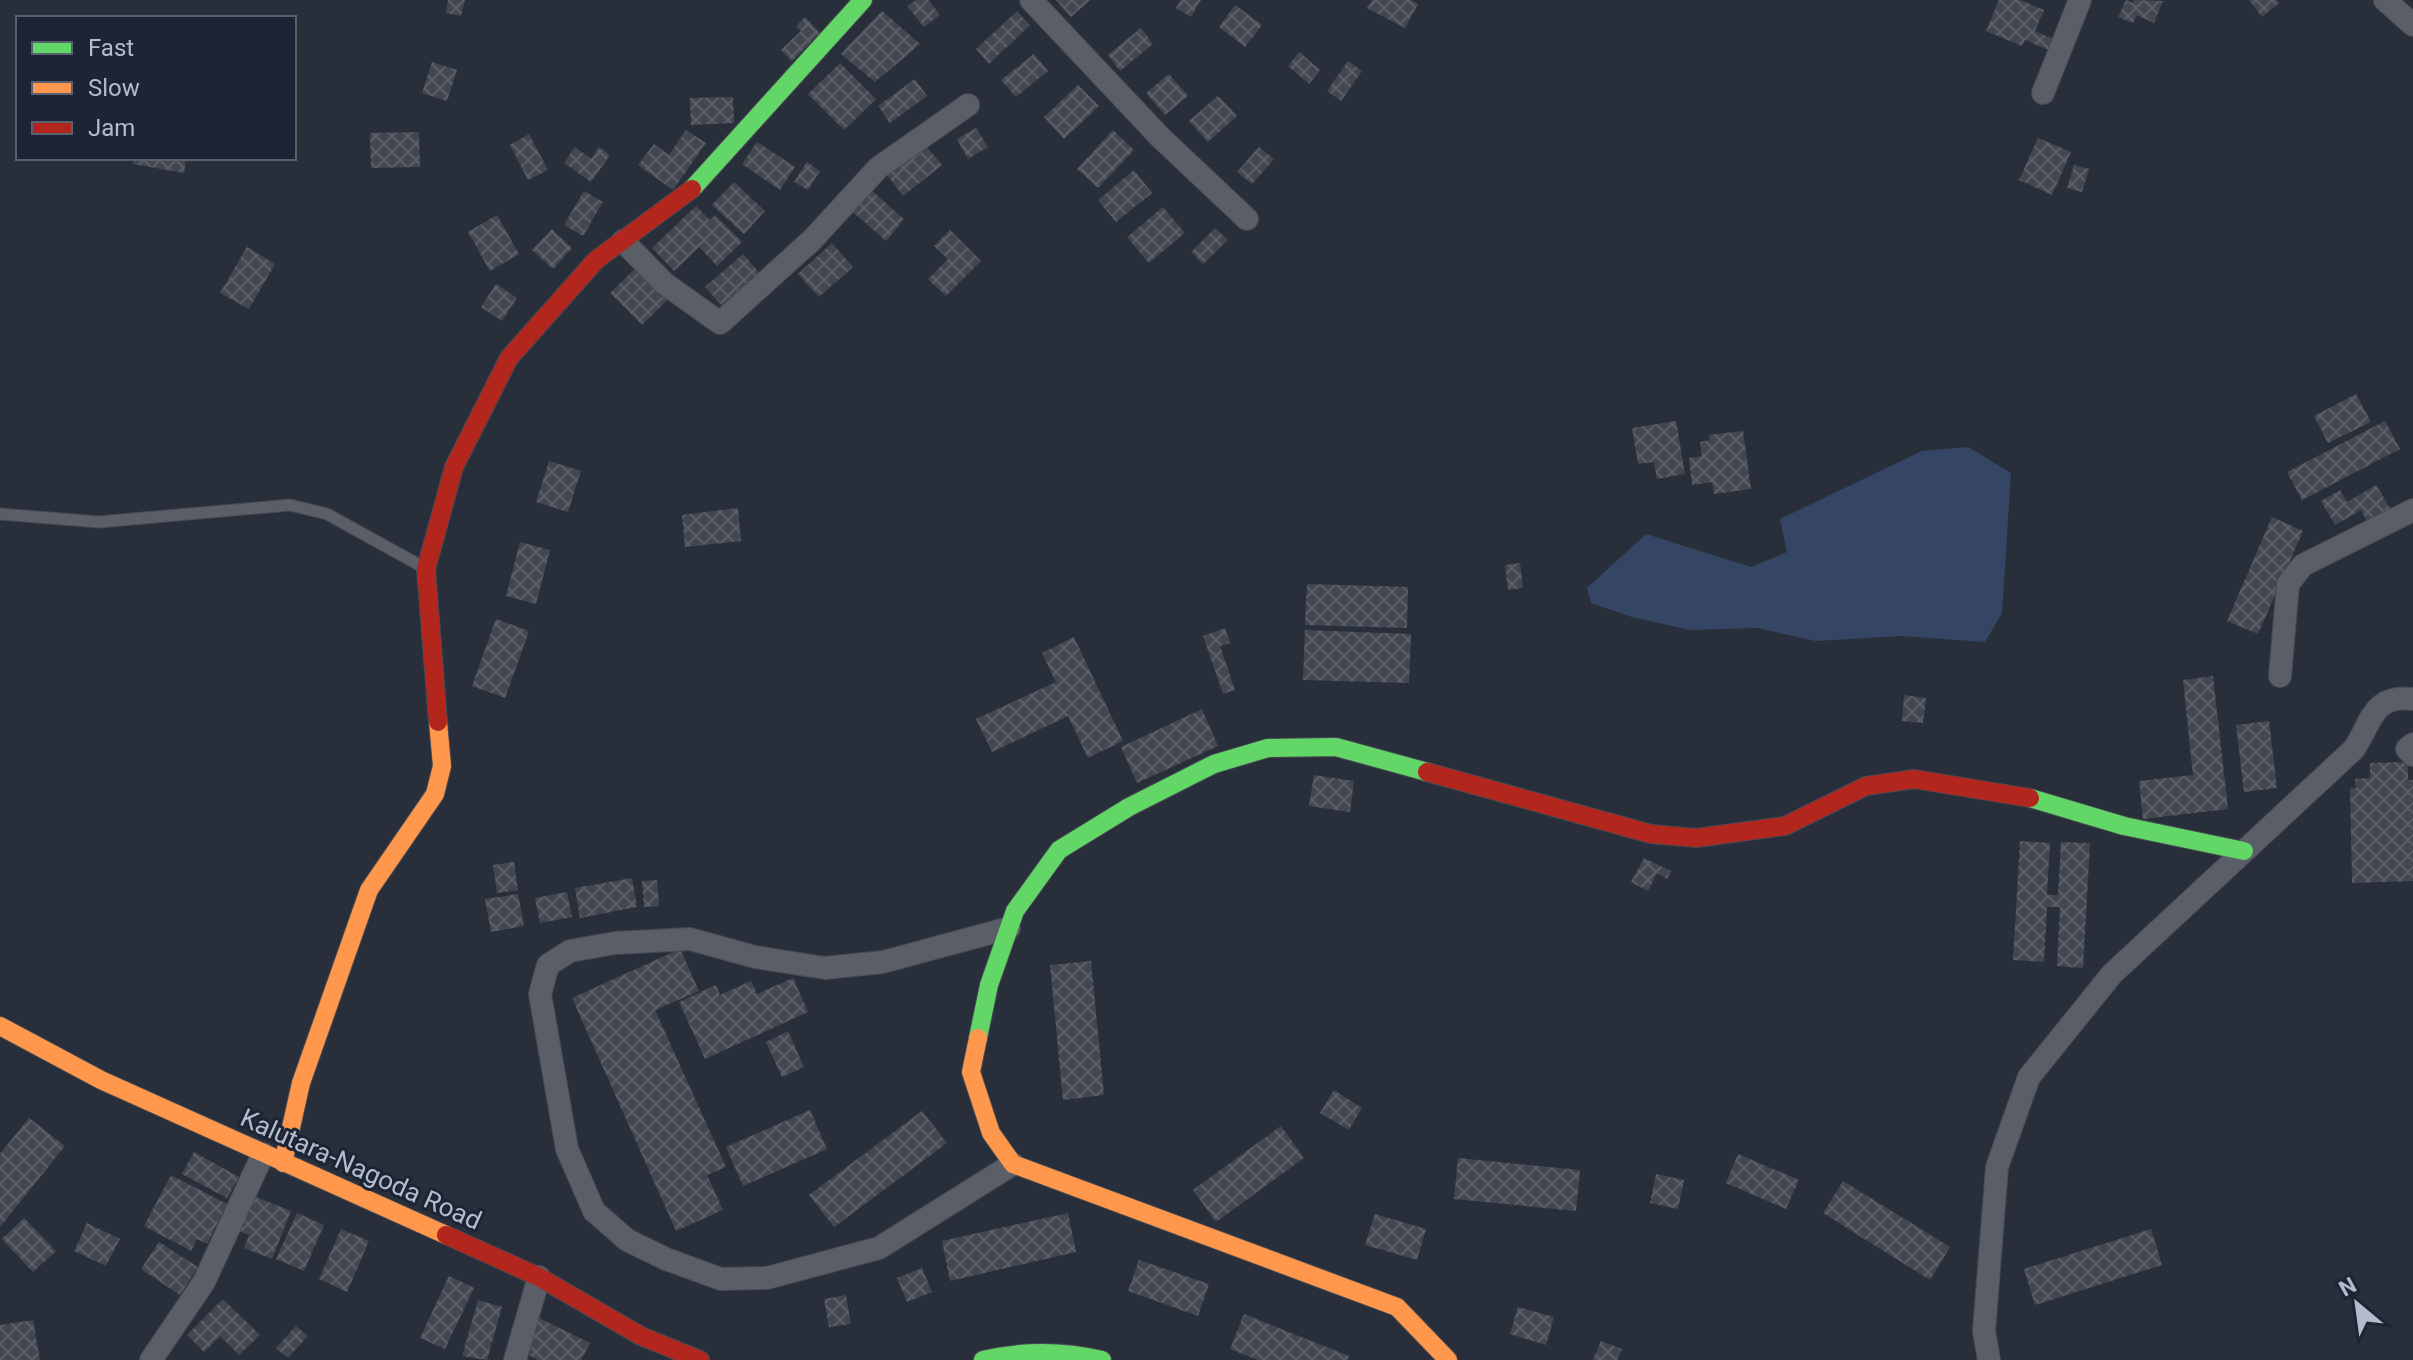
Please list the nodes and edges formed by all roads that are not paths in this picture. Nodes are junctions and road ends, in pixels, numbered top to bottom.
1 (1031, 0) edge
2 (2080, 0) edge
3 (2385, 0) edge
4 (859, 1) edge
5 (2413, 25) edge
6 (2043, 93) dead end
7 (968, 105) dead end
8 (1247, 219) dead end
9 (623, 241) junction
10 (2413, 510) edge
11 (0, 514) edge
12 (426, 569) junction
13 (2280, 676) dead end
14 (2413, 699) edge
15 (2413, 744) edge
16 (2413, 755) edge
17 (2244, 851) junction
18 (1009, 928) junction
19 (0, 1026) edge
20 (273, 1159) junction
21 (1013, 1164) junction
22 (539, 1277) junction
23 (151, 1360) edge
24 (515, 1360) edge
25 (700, 1360) edge
26 (983, 1360) edge
27 (1102, 1360) edge
28 (1448, 1360) edge
29 (1989, 1360) edge

1 - 8 street
2 - 6 street
3 - 5 street
4 - 9 street
7 - 9 street
9 - 12 street
10 - 13 street
11 - 12 lane
12 - 20 street
14 - 17 street
15 - 16 street
17 - 18 street
17 - 29 street
18 - 21 street
18 - 21 street
19 - 20 street, Kalutara-Nagoda Road
20 - 22 street, Kalutara-Nagoda Road
20 - 23 street
21 - 28 street
22 - 24 street
22 - 25 street, Kalutara-Nagoda Road
26 - 27 street

